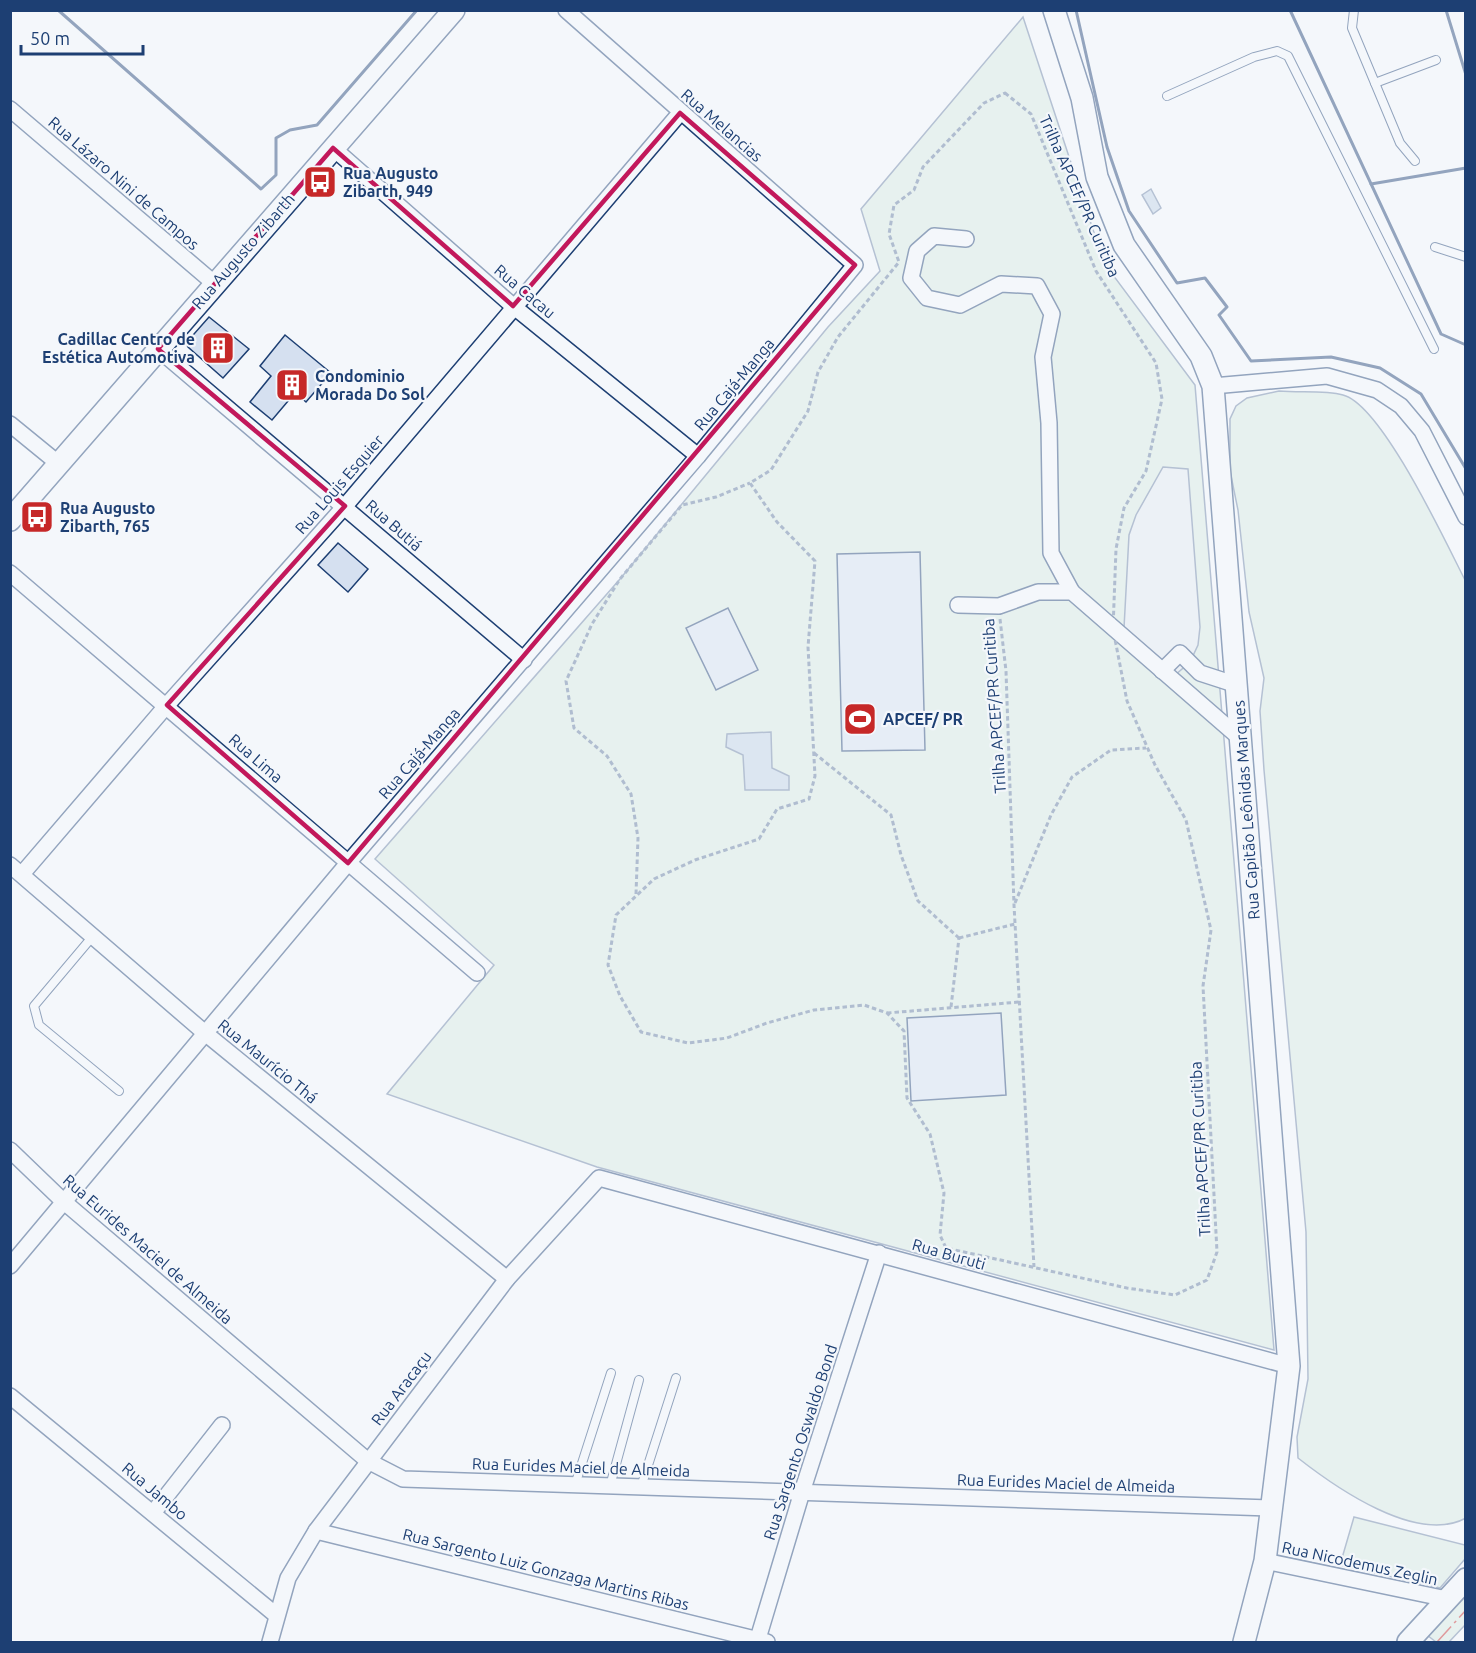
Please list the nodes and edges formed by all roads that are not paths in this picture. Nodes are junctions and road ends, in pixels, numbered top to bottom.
1 (454, 10) edge
2 (566, 10) edge
3 (1054, 10) edge
4 (1354, 10) edge
5 (1436, 60) dead end
6 (1375, 83) junction
7 (1167, 96) dead end
8 (10, 109) edge
9 (680, 113) junction
10 (333, 148) junction
11 (1415, 161) dead end
12 (966, 239) dead end
13 (1435, 247) dead end
14 (1466, 256) edge
15 (855, 265) joint
16 (215, 284) junction
17 (513, 306) junction
18 (158, 349) junction
19 (1434, 349) dead end
20 (1214, 386) junction
21 (10, 424) edge
22 (698, 456) junction
23 (59, 464) junction
24 (345, 506) junction
25 (1466, 517) edge
26 (10, 520) edge
27 (10, 573) edge
28 (1072, 592) junction
29 (958, 605) dead end
30 (524, 660) junction
31 (1162, 671) junction
32 (1200, 673) junction
33 (1237, 685) junction
34 (1183, 691) junction
35 (167, 705) junction
36 (1241, 740) junction
37 (348, 863) junction
38 (16, 870) edge
39 (93, 936) junction
40 (477, 973) dead end
41 (205, 1033) junction
42 (119, 1091) dead end
43 (10, 1150) edge
44 (599, 1178) joint
45 (63, 1201) junction
46 (879, 1253) junction
47 (10, 1266) edge
48 (507, 1279) junction
49 (1289, 1366) junction
50 (611, 1373) dead end
51 (676, 1378) dead end
52 (639, 1380) dead end
53 (10, 1396) edge
54 (222, 1425) dead end
55 (368, 1461) junction
56 (575, 1485) junction
57 (610, 1486) junction
58 (641, 1487) junction
59 (802, 1492) junction
60 (1270, 1508) junction
61 (153, 1513) junction
62 (316, 1531) junction
63 (1265, 1561) junction
64 (1466, 1579) edge
65 (1447, 1599) junction
66 (276, 1615) junction
67 (270, 1642) edge
68 (761, 1642) edge
69 (1244, 1642) edge
70 (1408, 1642) edge

1 - 10 street, Rua Augusto Zibarth
2 - 9 street, Rua Melancias
3 - 20 street, Rua Capitão Leônidas Marques
4 - 6 lane
5 - 6 lane
6 - 11 lane
7 - 19 lane
8 - 16 street, Rua Lázaro Nini de Campos
9 - 15 street, Rua Melancias
9 - 17 street, Rua Louis Esquier
10 - 16 street, Rua Augusto Zibarth
10 - 17 street, Rua Cacau
12 - 28 street
13 - 14 lane
15 - 22 street, Rua Cajá-Manga
16 - 18 street, Rua Augusto Zibarth
17 - 22 street, Rua Cacau
17 - 24 street, Rua Louis Esquier
18 - 23 street, Rua Augusto Zibarth
18 - 24 street, Rua Butiá
20 - 25 street
20 - 33 street, Rua Capitão Leônidas Marques
21 - 23 street
22 - 30 street, Rua Cajá-Manga
23 - 26 street, Rua Augusto Zibarth
24 - 30 street, Rua Butiá
24 - 35 street, Rua Louis Esquier
27 - 35 street, Rua Lima
28 - 29 street
28 - 31 street
30 - 37 street, Rua Cajá-Manga
31 - 32 street
31 - 34 street
32 - 33 street
32 - 34 street
33 - 36 street, Rua Capitão Leônidas Marques
34 - 36 street
35 - 37 street, Rua Lima
35 - 38 street, Rua Louis Esquier
36 - 49 street, Rua Capitão Leônidas Marques
37 - 40 street, Rua Lima
37 - 41 street, Rua Cajá-Manga
38 - 39 street, Rua Maurício Thá
39 - 41 street, Rua Maurício Thá
39 - 42 lane
41 - 45 street, Rua Cajá-Manga
41 - 48 street, Rua Maurício Thá
43 - 45 street, Rua Eurides Maciel de Almeida
44 - 46 street, Rua Buruti
44 - 48 street, Rua Aracaçu
45 - 47 street, Rua Cajá-Manga
45 - 55 street, Rua Eurides Maciel de Almeida
46 - 49 street, Rua Buruti
46 - 59 street, Rua Sargento Oswaldo Bond
48 - 55 street, Rua Aracaçu
49 - 60 street, Rua Capitão Leônidas Marques
50 - 56 lane
51 - 58 lane
52 - 57 lane
53 - 61 street, Rua Jambo
54 - 61 street
55 - 56 street, Rua Eurides Maciel de Almeida
55 - 62 street, Rua Aracaçu
56 - 57 street, Rua Eurides Maciel de Almeida
57 - 58 street, Rua Eurides Maciel de Almeida
58 - 59 street, Rua Eurides Maciel de Almeida
59 - 60 street, Rua Eurides Maciel de Almeida
59 - 68 street, Rua Sargento Oswaldo Bond
60 - 63 street, Rua Capitão Leônidas Marques
61 - 66 street, Rua Jambo
62 - 66 street, Rua Aracaçu
62 - 68 street, Rua Sargento Luiz Gonzaga Martins Ribas
63 - 65 street, Rua Nicodemus Zeglin
63 - 69 street, Rua Capitão Leônidas Marques
64 - 65 street
65 - 70 street
66 - 67 street, Rua Aracaçu

